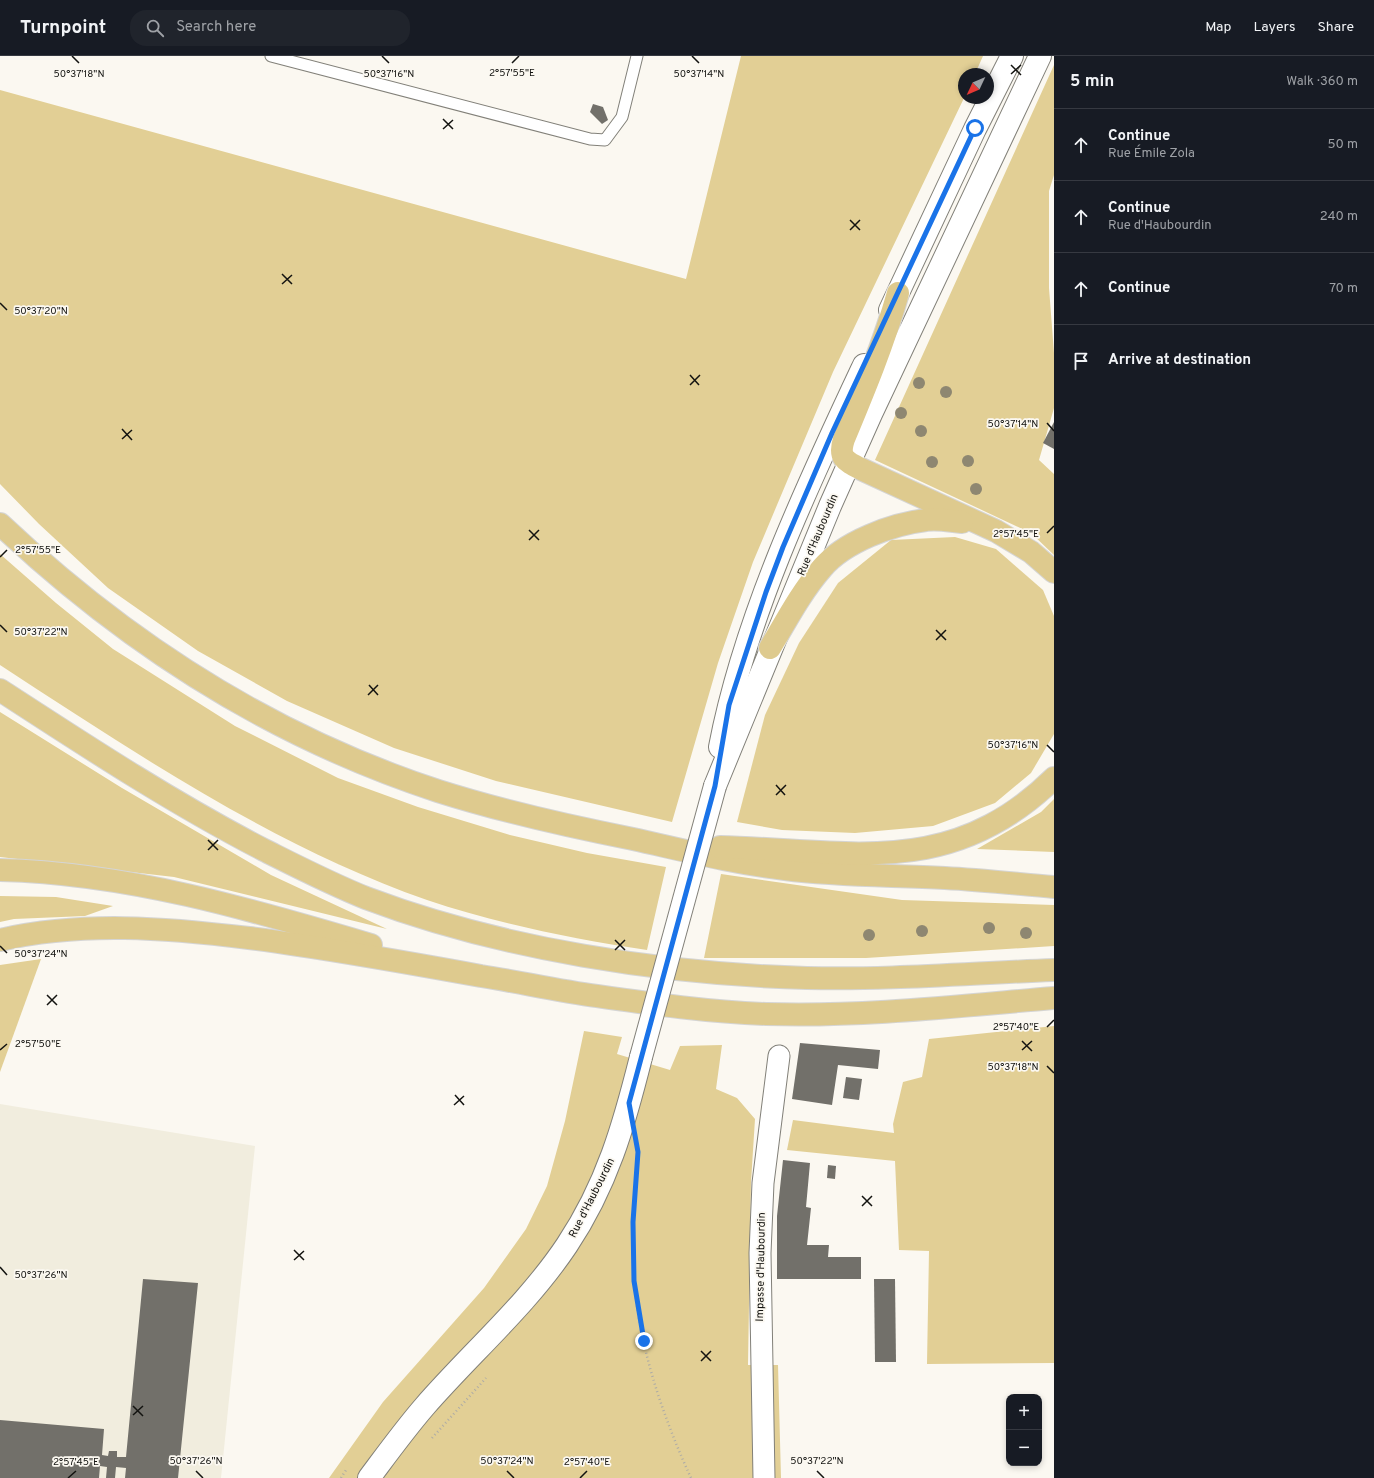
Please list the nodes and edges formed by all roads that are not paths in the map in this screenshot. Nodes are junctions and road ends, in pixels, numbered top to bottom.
1 (271, 56) edge
2 (637, 56) edge
3 (1012, 56) edge
4 (1040, 56) edge
5 (902, 285) junction
6 (849, 463) junction
7 (0, 524) edge
8 (996, 531) junction
9 (1054, 572) edge
10 (770, 648) junction
11 (0, 690) edge
12 (1054, 778) edge
13 (715, 786) junction
14 (667, 846) junction
15 (0, 870) edge
16 (1054, 887) edge
17 (0, 940) edge
18 (1054, 970) edge
19 (472, 974) junction
20 (1054, 998) edge
21 (779, 1056) dead end
22 (369, 1478) edge
23 (764, 1478) edge

1 - 2 lane
3 - 5 main road, Rue d'Haubourdin
4 - 6 main road, Rue d'Haubourdin
5 - 6 highway
5 - 13 main road, Rue d'Haubourdin
6 - 8 highway
6 - 10 main road, Rue d'Haubourdin
7 - 14 highway
8 - 9 highway
8 - 10 highway
10 - 13 main road, Rue d'Haubourdin
11 - 18 highway
12 - 14 highway
13 - 22 main road, Rue d'Haubourdin, bridge
14 - 16 highway
15 - 19 highway
17 - 19 highway
19 - 20 highway
21 - 23 street, Impasse d'Haubourdin

